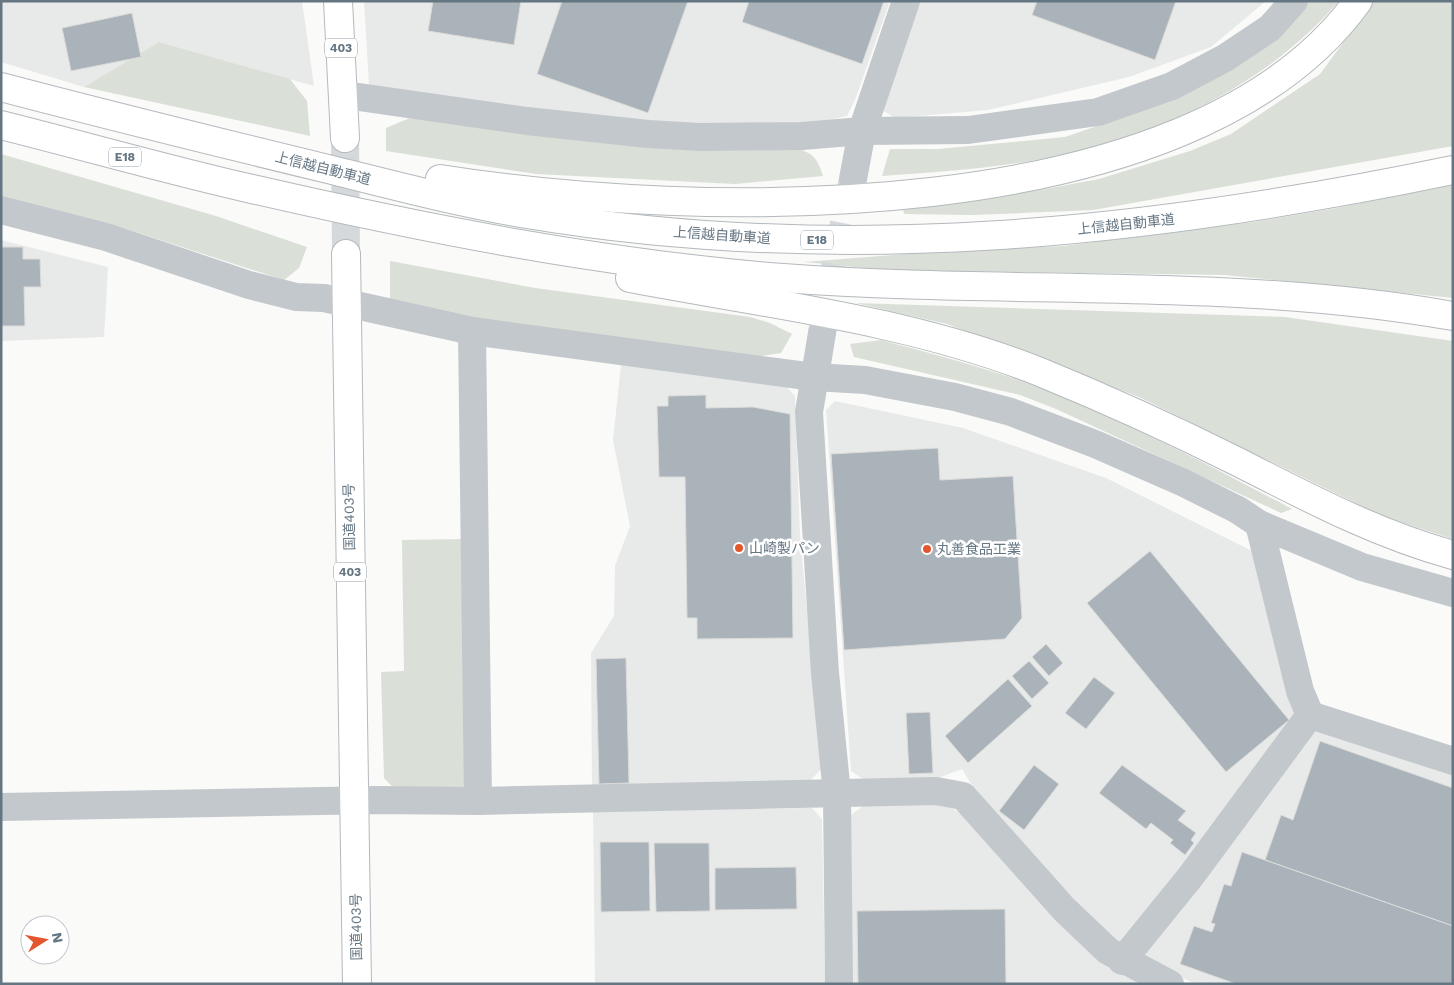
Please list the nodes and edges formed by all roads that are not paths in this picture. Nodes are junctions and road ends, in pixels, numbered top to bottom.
1 (338, 1) edge
2 (906, 1) edge
3 (1294, 1) edge
4 (1358, 1) edge
5 (1, 87) edge
6 (345, 95) junction
7 (1, 126) edge
8 (862, 131) junction
9 (187, 135) junction
10 (345, 138) tunnel mouth
11 (1453, 170) edge
12 (853, 179) tunnel mouth
13 (248, 188) junction
14 (1, 210) edge
15 (346, 254) tunnel mouth
16 (346, 303) junction
17 (1453, 316) edge
18 (472, 331) junction
19 (822, 333) tunnel mouth
20 (814, 377) junction
21 (1259, 524) junction
22 (1453, 555) edge
23 (1453, 593) edge
24 (1310, 715) junction
25 (1453, 761) edge
26 (838, 794) junction
27 (354, 800) junction
28 (478, 801) junction
29 (1, 807) edge
30 (355, 840) junction
31 (1122, 961) junction
32 (357, 984) edge
33 (376, 984) edge
34 (839, 984) edge
35 (1170, 984) edge

1 - 6 highway, 403
2 - 8 street
3 - 8 street
4 - 9 highway
5 - 9 highway, 上信越自動車道 / E18
6 - 8 street
6 - 10 highway, 403
7 - 13 highway, E18
8 - 12 street
9 - 11 highway, 上信越自動車道 / E18
13 - 17 highway, E18
13 - 22 highway
14 - 16 street
15 - 16 highway, 国道403号 / 403
16 - 18 street
16 - 27 highway, 国道403号 / 403
18 - 20 street
18 - 28 street
19 - 20 street
20 - 21 street
20 - 26 street
21 - 23 street
21 - 24 street
24 - 25 street
24 - 31 street
26 - 28 street
26 - 31 street
26 - 34 street
27 - 28 street
27 - 29 street
27 - 30 highway, 国道403号 / 403
30 - 32 highway, 国道403号 / 403
30 - 33 highway, 国道403号
31 - 35 street

